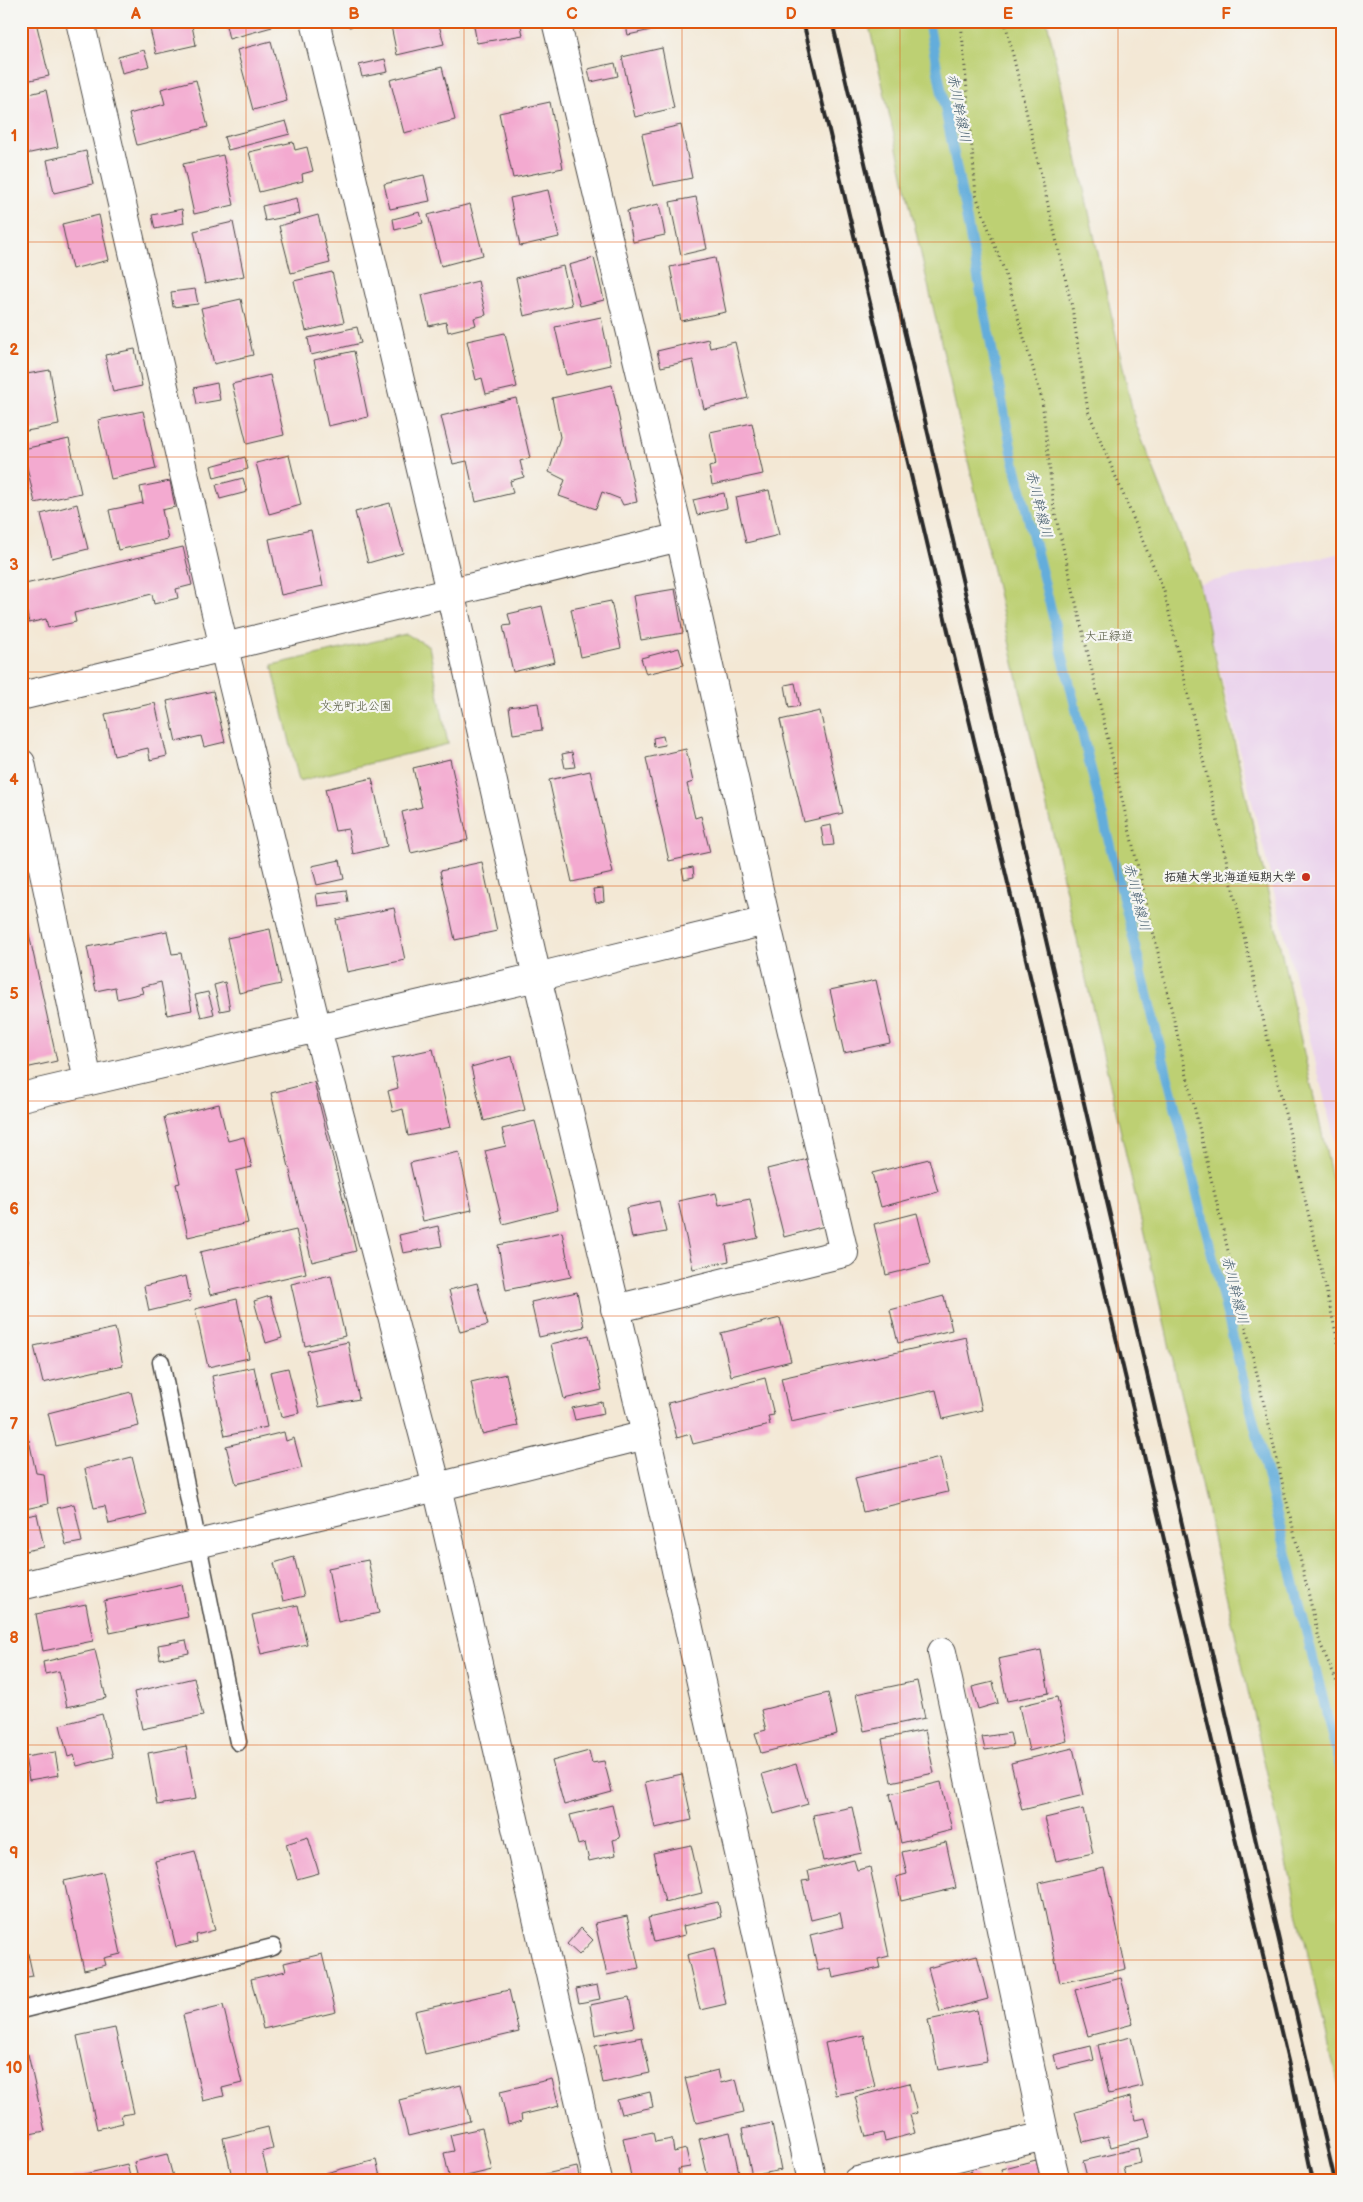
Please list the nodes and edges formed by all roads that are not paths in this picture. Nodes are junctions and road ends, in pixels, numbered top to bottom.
1 (80, 21) edge
2 (314, 21) edge
3 (556, 21) edge
4 (680, 537) junction
5 (450, 592) junction
6 (224, 648) junction
7 (21, 696) edge
8 (21, 763) edge
9 (766, 921) junction
10 (537, 977) junction
11 (317, 1029) junction
12 (88, 1081) junction
13 (21, 1097) edge
14 (615, 1309) junction
15 (161, 1362) dead end
16 (646, 1435) junction
17 (437, 1487) junction
18 (197, 1544) junction
19 (21, 1586) edge
20 (942, 1652) dead end
21 (238, 1742) dead end
22 (273, 1947) dead end
23 (21, 2010) edge
24 (1045, 2136) junction
25 (598, 2181) edge
26 (812, 2181) edge
27 (857, 2181) edge
28 (1056, 2181) edge

1 - 6 street
2 - 5 street
3 - 4 street
4 - 5 street
4 - 9 street
5 - 6 street
5 - 10 street
6 - 7 street
6 - 11 street
8 - 12 street
9 - 10 street
9 - 14 street
10 - 11 street
10 - 14 street
11 - 12 street
11 - 17 street
12 - 13 street
14 - 16 street
15 - 18 lane
16 - 17 street
16 - 26 street
17 - 18 street
17 - 25 street
18 - 19 street
18 - 21 lane
20 - 24 street
22 - 23 lane
24 - 27 street
24 - 28 street

